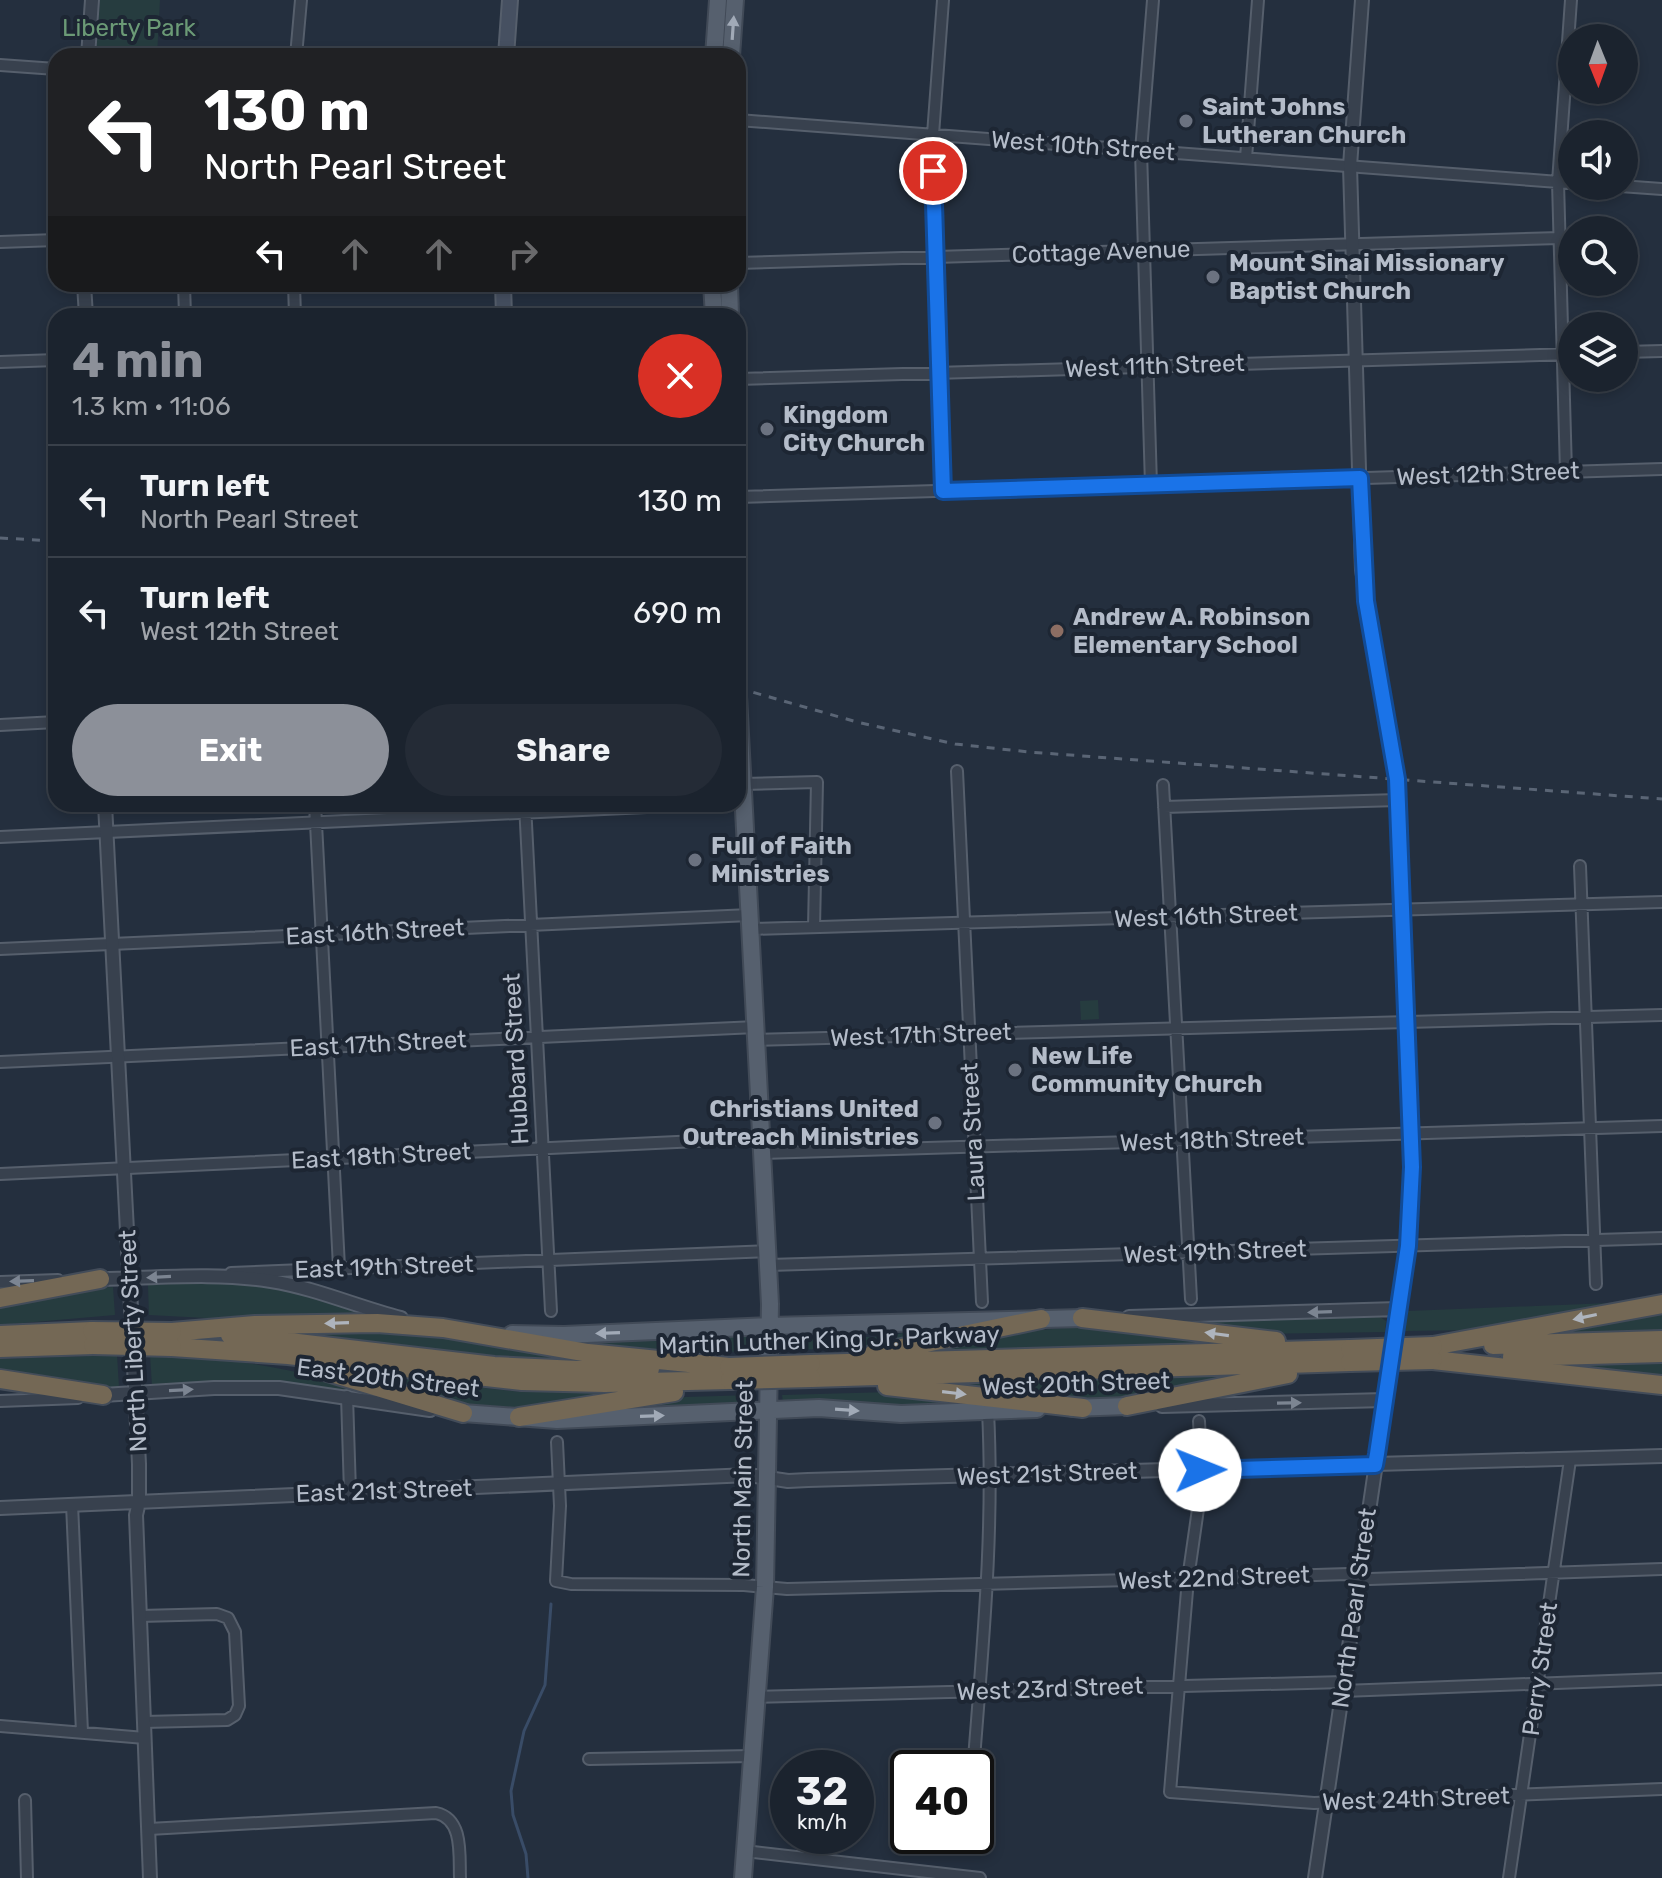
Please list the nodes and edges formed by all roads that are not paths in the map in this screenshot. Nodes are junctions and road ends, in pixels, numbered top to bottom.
1 (92, 0) edge
2 (301, 0) edge
3 (510, 0) edge
4 (718, 0) edge
5 (735, 0) edge
6 (943, 0) edge
7 (1153, 0) edge
8 (1258, 0) edge
9 (1362, 0) edge
10 (1571, 0) edge
11 (89, 48) edge
12 (297, 48) edge
13 (507, 48) edge
14 (715, 48) edge
15 (732, 48) edge
16 (0, 65) edge
17 (48, 68) edge
18 (1562, 120) edge
19 (746, 121) edge
20 (933, 136) junction
21 (1141, 151) junction
22 (1246, 158) junction
23 (1350, 166) junction
24 (1558, 182) edge
25 (1638, 187) edge
26 (1662, 189) edge
27 (1558, 238) edge
28 (48, 240) edge
29 (0, 242) edge
30 (1352, 243) junction
31 (1144, 250) junction
32 (935, 257) junction
33 (746, 263) edge
34 (1662, 351) edge
35 (1638, 352) edge
36 (1558, 354) edge
37 (48, 360) edge
38 (1356, 360) junction
39 (0, 362) edge
40 (1148, 367) junction
41 (939, 373) junction
42 (746, 379) edge
43 (1567, 392) edge
44 (1662, 469) edge
45 (1566, 472) junction
46 (1360, 478) junction
47 (1151, 485) junction
48 (943, 491) junction
49 (746, 497) edge
50 (48, 722) edge
51 (0, 725) edge
52 (957, 771) dead end
53 (746, 784) edge
54 (1163, 785) dead end
55 (1398, 800) junction
56 (1164, 807) junction
57 (105, 812) edge
58 (315, 812) edge
59 (477, 812) edge
60 (525, 812) edge
61 (742, 812) edge
62 (316, 822) junction
63 (106, 832) junction
64 (0, 837) edge
65 (1580, 866) dead end
66 (1662, 902) edge
67 (1582, 905) junction
68 (1403, 910) junction
69 (1171, 917) junction
70 (750, 922) junction
71 (964, 923) junction
72 (531, 925) junction
73 (814, 927) junction
74 (322, 935) junction
75 (113, 945) junction
76 (0, 949) edge
77 (1662, 1015) edge
78 (1587, 1017) junction
79 (1407, 1021) junction
80 (1177, 1029) junction
81 (756, 1034) junction
82 (968, 1034) junction
83 (537, 1037) junction
84 (328, 1046) junction
85 (118, 1057) junction
86 (0, 1062) edge
87 (1662, 1126) edge
88 (1590, 1129) junction
89 (1411, 1134) junction
90 (1183, 1140) junction
91 (762, 1146) junction
92 (974, 1147) junction
93 (543, 1149) junction
94 (334, 1159) junction
95 (124, 1168) junction
96 (0, 1174) edge
97 (1662, 1238) edge
98 (1595, 1240) junction
99 (1408, 1246) junction
100 (1188, 1253) junction
101 (768, 1258) junction
102 (980, 1258) junction
103 (549, 1261) junction
104 (339, 1267) junction
105 (189, 1275) junction
106 (100, 1279) junction
107 (129, 1279) junction
108 (0, 1282) edge
109 (1596, 1284) dead end
110 (0, 1298) edge
111 (1191, 1299) dead end
112 (982, 1302) dead end
113 (1662, 1304) edge
114 (1398, 1309) junction
115 (551, 1311) dead end
116 (1082, 1318) junction
117 (1041, 1319) junction
118 (770, 1326) junction
119 (443, 1328) junction
120 (0, 1335) edge
121 (93, 1338) junction
122 (172, 1339) junction
123 (1662, 1340) edge
124 (0, 1348) edge
125 (1433, 1353) junction
126 (1662, 1353) edge
127 (288, 1355) junction
128 (1350, 1355) junction
129 (1324, 1363) junction
130 (814, 1373) junction
131 (728, 1376) junction
132 (0, 1379) edge
133 (1662, 1385) edge
134 (136, 1392) junction
135 (103, 1395) junction
136 (347, 1396) junction
137 (1385, 1400) junction
138 (0, 1401) edge
139 (1127, 1406) junction
140 (1083, 1408) junction
141 (988, 1411) junction
142 (770, 1412) junction
143 (463, 1413) junction
144 (519, 1417) junction
145 (1199, 1421) dead end
146 (557, 1442) dead end
147 (1662, 1456) edge
148 (1570, 1460) junction
149 (1375, 1465) junction
150 (1200, 1470) junction
151 (992, 1475) junction
152 (769, 1478) junction
153 (560, 1483) junction
154 (350, 1492) junction
155 (139, 1502) junction
156 (72, 1504) junction
157 (0, 1508) edge
158 (1662, 1569) edge
159 (1553, 1573) junction
160 (1359, 1577) junction
161 (1188, 1579) junction
162 (988, 1584) junction
163 (765, 1587) junction
164 (140, 1616) junction
165 (1662, 1679) edge
166 (1537, 1683) junction
167 (1178, 1686) junction
168 (1343, 1686) junction
169 (979, 1692) junction
170 (756, 1697) junction
171 (144, 1722) junction
172 (0, 1726) edge
173 (82, 1732) junction
174 (145, 1738) junction
175 (975, 1750) edge
176 (752, 1756) junction
177 (589, 1759) dead end
178 (1662, 1789) edge
179 (1522, 1794) junction
180 (25, 1800) dead end
181 (1326, 1802) junction
182 (149, 1829) junction
183 (745, 1851) junction
184 (27, 1878) edge
185 (150, 1878) edge
186 (460, 1878) edge
187 (743, 1878) edge
188 (980, 1878) edge
189 (1315, 1878) edge
190 (1509, 1878) edge

1 - 11 street
2 - 12 street
3 - 13 main road
4 - 14 main road
15 -> 5 main road
6 - 20 street
7 - 21 street
8 - 22 street
9 - 23 street, North Pearl Street
10 - 18 street
16 - 17 street
19 - 20 street, West 10th Street
20 - 21 street, West 10th Street
20 - 32 street
21 - 22 street, West 10th Street
21 - 31 street
22 - 23 street, West 10th Street
23 - 24 street, West 10th Street
23 - 30 street, North Pearl Street
25 - 26 street
27 - 30 street, Cottage Avenue
28 - 29 street
30 - 31 street, Cottage Avenue
30 - 38 street, North Pearl Street
31 - 32 street, Cottage Avenue
31 - 40 street
32 - 33 street, Cottage Avenue
32 - 41 street
34 - 35 street
36 - 38 street, West 11th Street
37 - 39 street
38 - 40 street, West 11th Street
38 - 46 street, North Pearl Street
40 - 41 street, West 11th Street
40 - 47 street
41 - 42 street, West 11th Street
41 - 48 street
43 - 45 street
44 - 45 street, West 12th Street
45 - 46 street, West 12th Street
46 - 47 street, West 12th Street
46 - 55 street, North Pearl Street
47 - 48 street, West 12th Street
48 - 49 street, West 12th Street
50 - 51 street
52 - 71 street, Laura Street
53 - 73 street
54 - 56 street
55 - 56 street
55 - 68 street, North Pearl Street
56 - 69 street
57 - 63 street, North Liberty Street
58 - 62 street
59 - 62 street
60 - 72 street, Hubbard Street
61 - 70 main road, North Main Street
62 - 63 street
62 - 74 street
63 - 64 street
63 - 75 street, North Liberty Street
65 - 67 street
66 - 67 street, West 16th Street
67 - 68 street, West 16th Street
67 - 78 street
68 - 69 street, West 16th Street
68 - 79 street, North Pearl Street
69 - 71 street, West 16th Street
69 - 80 street
70 - 72 street, East 16th Street
70 - 73 street, West 16th Street
70 - 81 main road, North Main Street
71 - 73 street, West 16th Street
71 - 82 street, Laura Street
72 - 74 street, East 16th Street
72 - 83 street, Hubbard Street
74 - 75 street, East 16th Street
74 - 84 street
75 - 76 street, East 16th Street
75 - 85 street, North Liberty Street
77 - 78 street, West 17th Street
78 - 79 street, West 17th Street
78 - 88 street
79 - 80 street, West 17th Street
79 - 89 street, North Pearl Street
80 - 82 street, West 17th Street
80 - 90 street
81 - 82 street, West 17th Street
81 - 83 street, East 17th Street
81 - 91 main road, North Main Street
82 - 92 street, Laura Street
83 - 84 street, East 17th Street
83 - 93 street, Hubbard Street
84 - 85 street, East 17th Street
84 - 94 street
85 - 86 street, East 17th Street
85 - 95 street, North Liberty Street
87 - 88 street, West 18th Street
88 - 89 street, West 18th Street
88 - 98 street
89 - 90 street, West 18th Street
89 - 99 street, North Pearl Street
90 - 92 street, West 18th Street
90 - 100 street
91 - 92 street, West 18th Street
91 - 93 street, East 18th Street
91 - 101 main road, North Main Street
92 - 102 street, Laura Street
93 - 94 street, East 18th Street
93 - 103 street, Hubbard Street
94 - 95 street, East 18th Street
94 - 104 street
95 - 96 street, East 18th Street
95 - 107 street, North Liberty Street
97 - 98 street, West 19th Street
98 - 99 street, West 19th Street
98 - 109 street
99 - 100 street, West 19th Street
99 - 114 street, North Pearl Street
100 - 102 street, West 19th Street
100 - 111 street
101 - 102 street, West 19th Street
101 - 103 street, East 19th Street
101 - 118 main road, North Main Street
102 - 112 street, Laura Street
103 - 104 street, East 19th Street
103 - 115 street, Hubbard Street
104 - 105 street, East 19th Street
105 -> 107 street, East 19th Street
105 - 119 street
106 - 107 street, East 19th Street
106 -> 108 street, East 19th Street
106 - 110 highway
107 - 134 street, North Liberty Street
113 -> 125 highway
114 -> 116 street
114 - 137 street, North Pearl Street
116 - 117 main road
128 -> 116 highway
117 - 118 main road
117 - 130 highway
118 -> 119 main road
118 - 142 main road, North Main Street
119 -> 122 highway
119 - 131 highway
120 - 121 highway, Martin Luther King Jr. Parkway
121 - 122 highway, Martin Luther King Jr. Parkway, bridge
121 - 124 highway, Martin Luther King Jr. Parkway
122 - 127 highway, Martin Luther King Jr. Parkway
122 - 131 highway, Martin Luther King Jr. Parkway
123 - 125 highway, Martin Luther King Jr. Parkway
125 - 126 highway, Martin Luther King Jr. Parkway
125 - 128 highway, Martin Luther King Jr. Parkway, bridge
125 - 133 highway
127 - 131 highway, Martin Luther King Jr. Parkway
127 - 143 highway
128 - 129 highway, Martin Luther King Jr. Parkway
128 - 130 highway, Martin Luther King Jr. Parkway
129 - 130 highway, Martin Luther King Jr. Parkway
129 - 139 highway
130 - 131 highway, Martin Luther King Jr. Parkway, bridge
130 -> 140 highway
131 - 144 highway
132 - 135 highway
134 - 135 street, East 20th Street
134 -> 136 street, East 20th Street
134 - 155 street, North Liberty Street
135 - 138 street, East 20th Street
136 - 143 street, East 20th Street
136 - 154 street
139 -> 137 street, West 20th Street
137 - 149 street, North Pearl Street
139 - 140 main road, West 20th Street
140 - 141 main road, West 20th Street
142 -> 141 main road, West 20th Street
141 - 151 street
144 -> 142 main road, East 20th Street
142 - 152 main road, North Main Street
143 - 144 main road, East 20th Street
145 - 150 street
146 - 153 street
147 - 148 street, West 21st Street
148 - 149 street, West 21st Street
148 - 159 street, Perry Street
149 - 150 street, West 21st Street
149 - 160 street, North Pearl Street
150 - 151 street, West 21st Street
150 - 161 street
151 - 152 street, West 21st Street
151 - 162 street
152 - 153 street, East 21st Street
152 - 163 main road, North Main Street
153 - 154 street, East 21st Street
153 - 163 street, West 22nd Street
154 - 155 street, East 21st Street
155 - 156 street, East 21st Street
155 - 164 street, North Liberty Street
156 - 157 street, East 21st Street
156 - 173 street
158 - 159 street, West 22nd Street
159 - 160 street, West 22nd Street
159 - 166 street, Perry Street
160 - 161 street, West 22nd Street
160 - 168 street, North Pearl Street
161 - 162 street, West 22nd Street
161 - 167 street
162 - 163 street, West 22nd Street
162 - 169 street
163 - 170 main road, North Main Street
164 - 171 street, North Liberty Street
164 - 171 street
165 - 166 street, West 23rd Street
166 - 168 street, West 23rd Street
166 - 179 street, Perry Street
167 - 168 street, West 23rd Street
167 - 169 street, West 23rd Street
167 - 181 street, West 24th Street
168 - 181 street, North Pearl Street
169 - 170 street, West 23rd Street
169 - 175 street
170 - 176 main road, North Main Street
171 - 174 street, North Liberty Street
172 - 173 street
173 - 174 street
174 - 182 street, North Liberty Street
176 - 177 street
176 - 183 main road, North Main Street
178 - 179 street, West 24th Street
179 - 181 street, West 24th Street
179 - 190 street, Perry Street
180 - 184 street
181 - 189 street, North Pearl Street
182 - 185 street, North Liberty Street
182 - 186 street
183 - 187 main road, North Main Street
183 - 188 street

